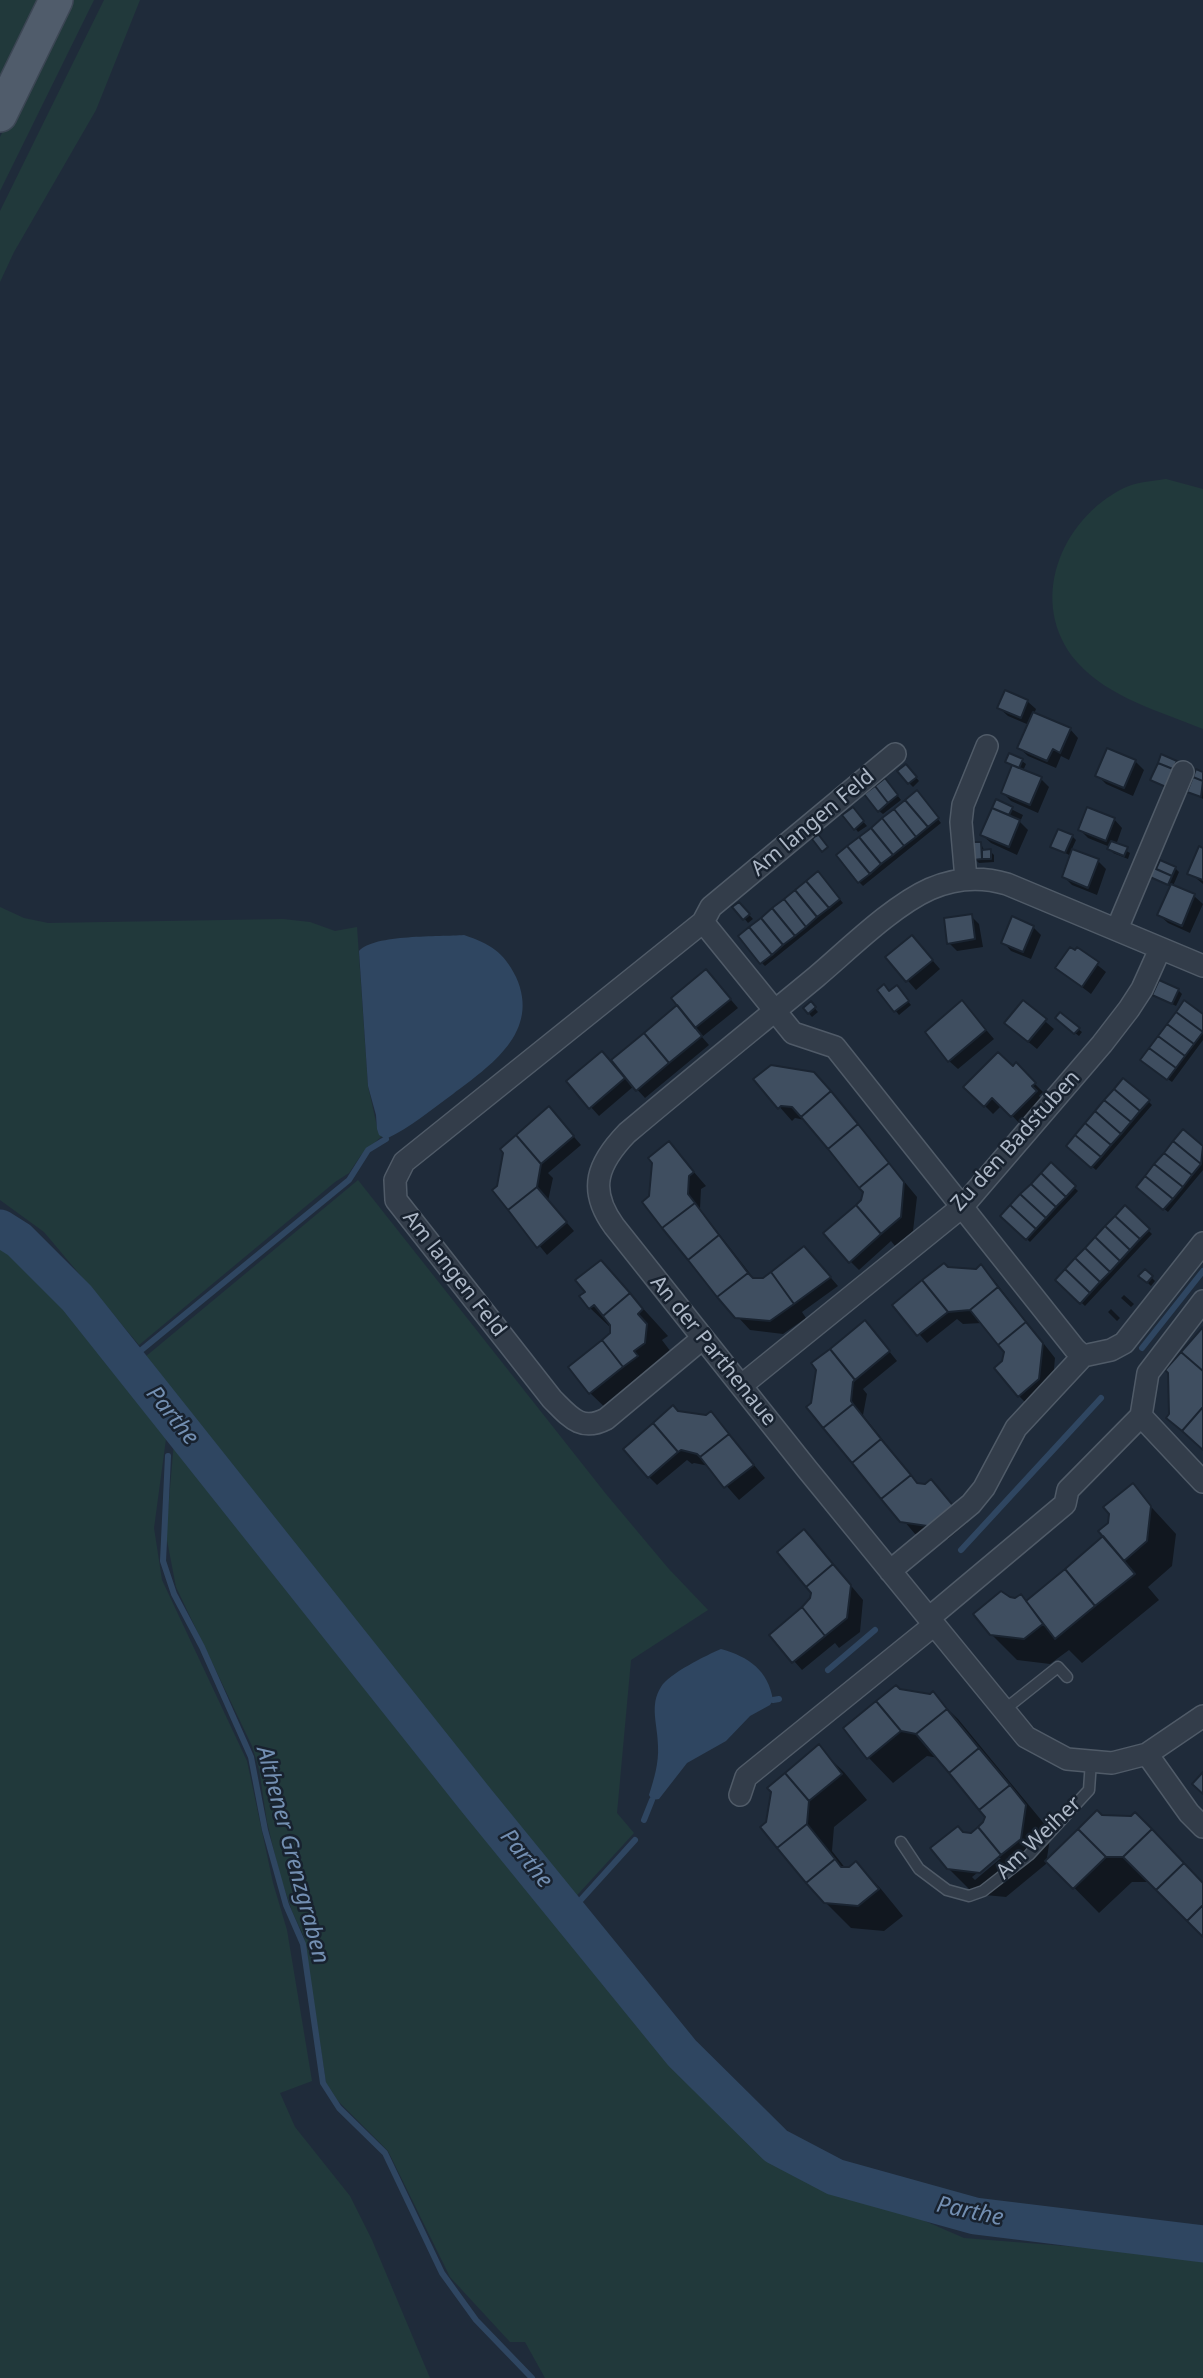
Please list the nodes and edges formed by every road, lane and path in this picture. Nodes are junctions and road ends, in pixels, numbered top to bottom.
1 (56, 0) edge
2 (0, 115) edge
3 (987, 746) dead end
4 (895, 754) dead end
5 (1183, 772) dead end
6 (966, 879) junction
7 (704, 922) junction
8 (1117, 929) junction
9 (1160, 949) junction
10 (1203, 966) edge
11 (775, 1011) junction
12 (962, 1206) junction
13 (1203, 1243) edge
14 (1203, 1301) edge
15 (703, 1338) junction
16 (1083, 1356) junction
17 (742, 1385) junction
18 (1141, 1416) junction
19 (1203, 1482) edge
20 (890, 1571) junction
21 (931, 1621) junction
22 (1067, 1677) dead end
23 (1004, 1710) junction
24 (1203, 1716) edge
25 (1147, 1754) junction
26 (1091, 1761) junction
27 (740, 1795) dead end
28 (1203, 1827) edge
29 (901, 1842) dead end

1 - 2 main road
3 - 6 street
4 - 7 street, Am langen Feld
5 - 8 street
6 - 8 street, An der Parthenaue
6 - 11 street, An der Parthenaue
7 - 11 street
7 - 15 street, Am langen Feld
8 - 9 street, An der Parthenaue
9 - 10 street, An der Parthenaue
9 - 12 street, Zu den Badstuben
11 - 12 street
11 - 15 street, An der Parthenaue
12 - 16 street
12 - 17 street, Zu den Badstuben
13 - 16 street
14 - 18 street
15 - 17 street, An der Parthenaue
16 - 20 street
17 - 20 street, An der Parthenaue
18 - 19 street
18 - 21 street
20 - 21 street, An der Parthenaue
21 - 23 street, An der Parthenaue
21 - 27 street
22 - 23 lane
23 - 26 street, An der Parthenaue
24 - 25 street, An der Parthenaue
25 - 26 street, An der Parthenaue
25 - 28 street
26 - 29 lane, Am Weiher

